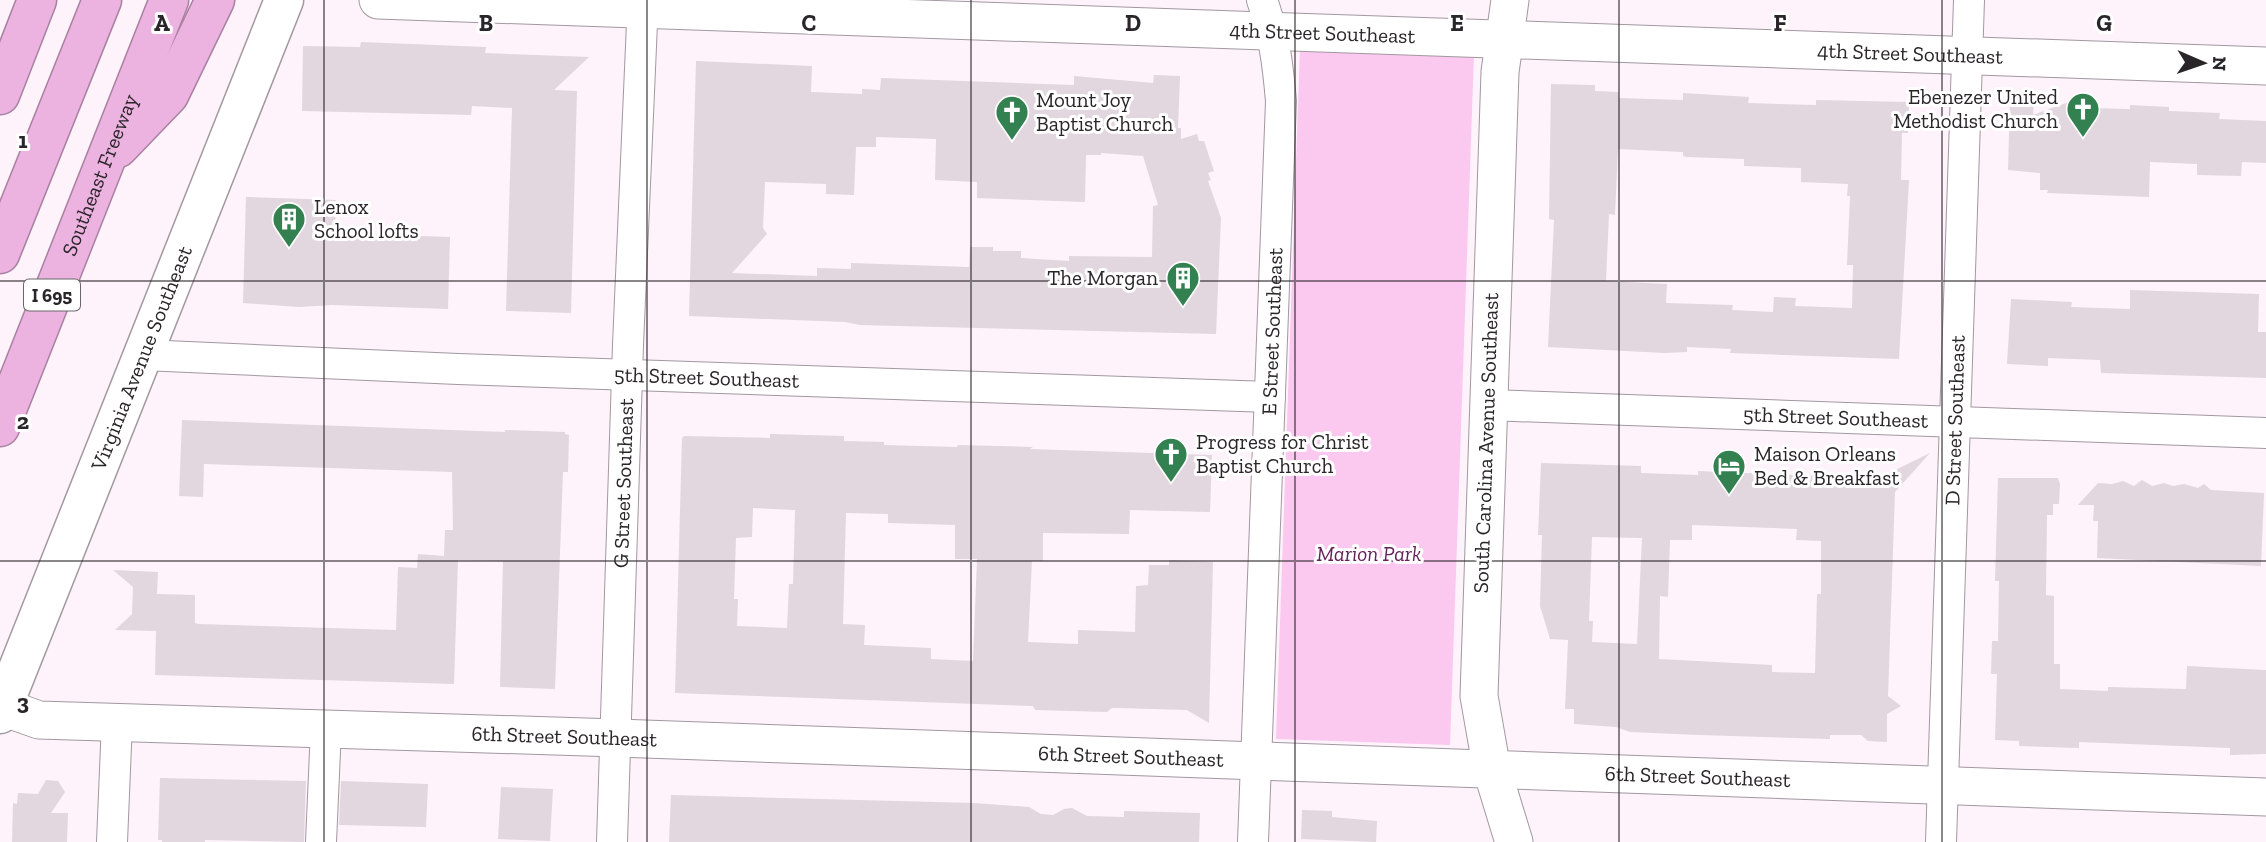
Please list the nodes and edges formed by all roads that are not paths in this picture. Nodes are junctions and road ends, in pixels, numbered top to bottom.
1 (37, 0) edge
2 (102, 0) edge
3 (169, 0) edge
4 (215, 0) edge
5 (284, 0) edge
6 (378, 0) edge
7 (1510, 0) edge
8 (1969, 0) edge
9 (643, 5) edge
10 (1267, 16) edge
11 (1504, 39) junction
12 (1968, 56) junction
13 (2266, 66) edge
14 (0, 95) edge
15 (104, 162) junction
16 (0, 254) edge
17 (143, 355) junction
18 (627, 375) junction
19 (1270, 397) junction
20 (1488, 405) junction
21 (1955, 421) junction
22 (0, 427) edge
23 (2266, 433) edge
24 (1, 709) edge
25 (117, 722) junction
26 (326, 729) junction
27 (617, 738) junction
28 (1257, 761) junction
29 (1492, 770) junction
30 (1943, 785) junction
31 (2266, 797) edge
32 (112, 842) edge
33 (321, 842) edge
34 (612, 842) edge
35 (1253, 842) edge
36 (1514, 842) edge
37 (1941, 842) edge

1 - 14 highway
2 - 16 highway
3 - 15 highway, Southeast Freeway / I 695
4 - 15 highway
5 - 17 main road, Virginia Avenue Southeast
6 - 9 street, 4th Street Southeast
7 - 11 street
8 - 12 street, D Street Southeast
9 - 10 street, 4th Street Southeast
9 - 18 street, G Street Southeast
10 - 11 street, 4th Street Southeast
10 - 19 street, E Street Southeast
11 - 12 street, 4th Street Southeast
11 - 20 street, South Carolina Avenue Southeast
12 - 13 street, 4th Street Southeast
12 - 21 street, D Street Southeast
15 - 22 highway, Southeast Freeway / I 695
17 - 18 street, 5th Street Southeast
17 - 24 main road, Virginia Avenue Southeast
18 - 19 street, 5th Street Southeast
18 - 27 street, G Street Southeast
19 - 28 street, E Street Southeast
20 - 21 street, 5th Street Southeast
20 - 29 street, South Carolina Avenue Southeast
21 - 23 street, 5th Street Southeast
21 - 30 street, D Street Southeast
24 - 25 street, 6th Street Southeast
25 - 26 street, 6th Street Southeast
25 - 32 street
26 - 27 street, 6th Street Southeast
26 - 33 street
27 - 28 street, 6th Street Southeast
27 - 34 street, G Street Southeast
28 - 29 street, 6th Street Southeast
28 - 35 street, E Street Southeast
29 - 30 street, 6th Street Southeast
29 - 36 street, South Carolina Avenue Southeast
30 - 31 street, 6th Street Southeast
30 - 37 street, D Street Southeast

